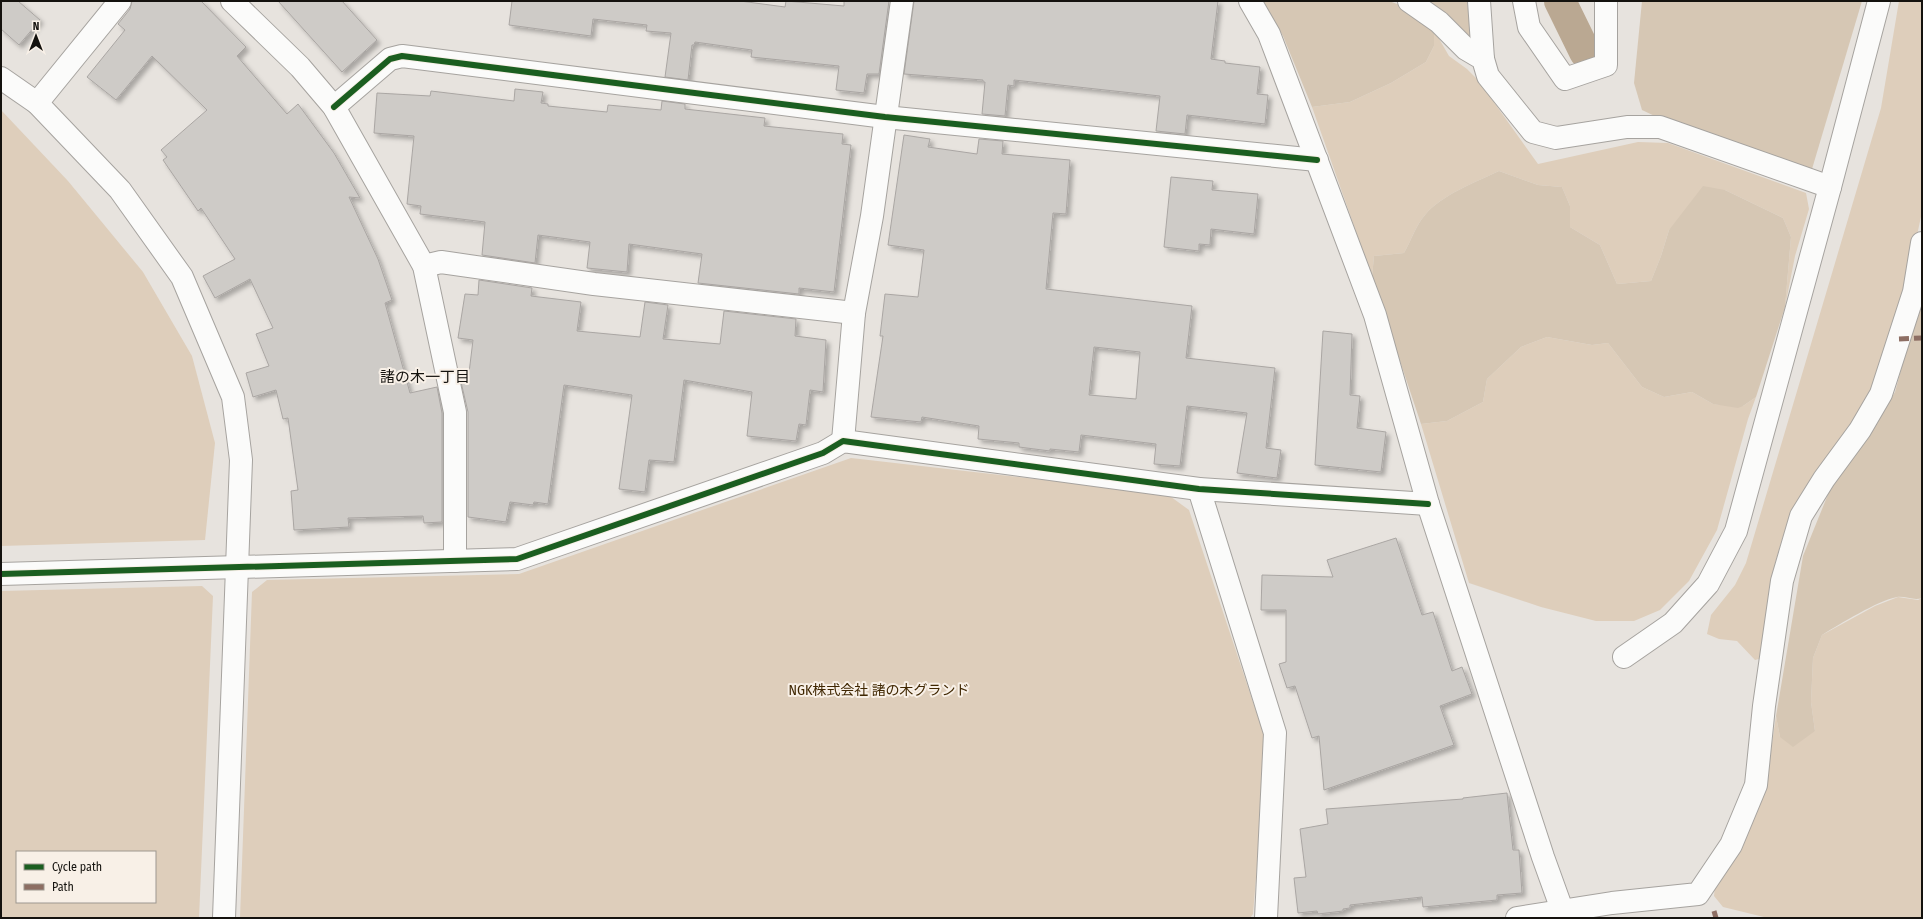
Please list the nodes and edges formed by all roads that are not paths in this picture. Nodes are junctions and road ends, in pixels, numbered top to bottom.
1 (120, 1) edge
2 (232, 1) edge
3 (902, 1) edge
4 (1250, 1) edge
5 (1409, 1) edge
6 (1479, 1) edge
7 (1524, 1) edge
8 (1606, 1) edge
9 (1880, 1) edge
10 (1483, 59) junction
11 (1, 78) edge
12 (37, 103) junction
13 (334, 107) junction
14 (885, 117) junction
15 (1317, 160) junction
16 (1830, 188) junction
17 (1922, 243) edge
18 (424, 266) junction
19 (854, 313) junction
20 (843, 441) junction
21 (1199, 489) junction
22 (1428, 504) junction
23 (455, 561) junction
24 (238, 567) junction
25 (1, 574) edge
26 (1624, 657) dead end
27 (1564, 914) edge
28 (224, 918) edge
29 (1266, 918) edge
30 (1517, 918) edge

1 - 12 street
2 - 13 street
3 - 14 street
4 - 15 street
5 - 10 street
6 - 10 street
7 - 8 street
9 - 16 street
10 - 16 street
11 - 12 street
12 - 24 street
13 - 14 street
13 - 18 street
14 - 15 street
14 - 19 street
15 - 22 street
16 - 26 street
17 - 27 street
18 - 19 street
18 - 23 street
19 - 20 street
20 - 21 street
20 - 23 street
21 - 22 street
21 - 29 street
22 - 27 street
23 - 24 street
24 - 25 street
24 - 28 street
27 - 30 street

